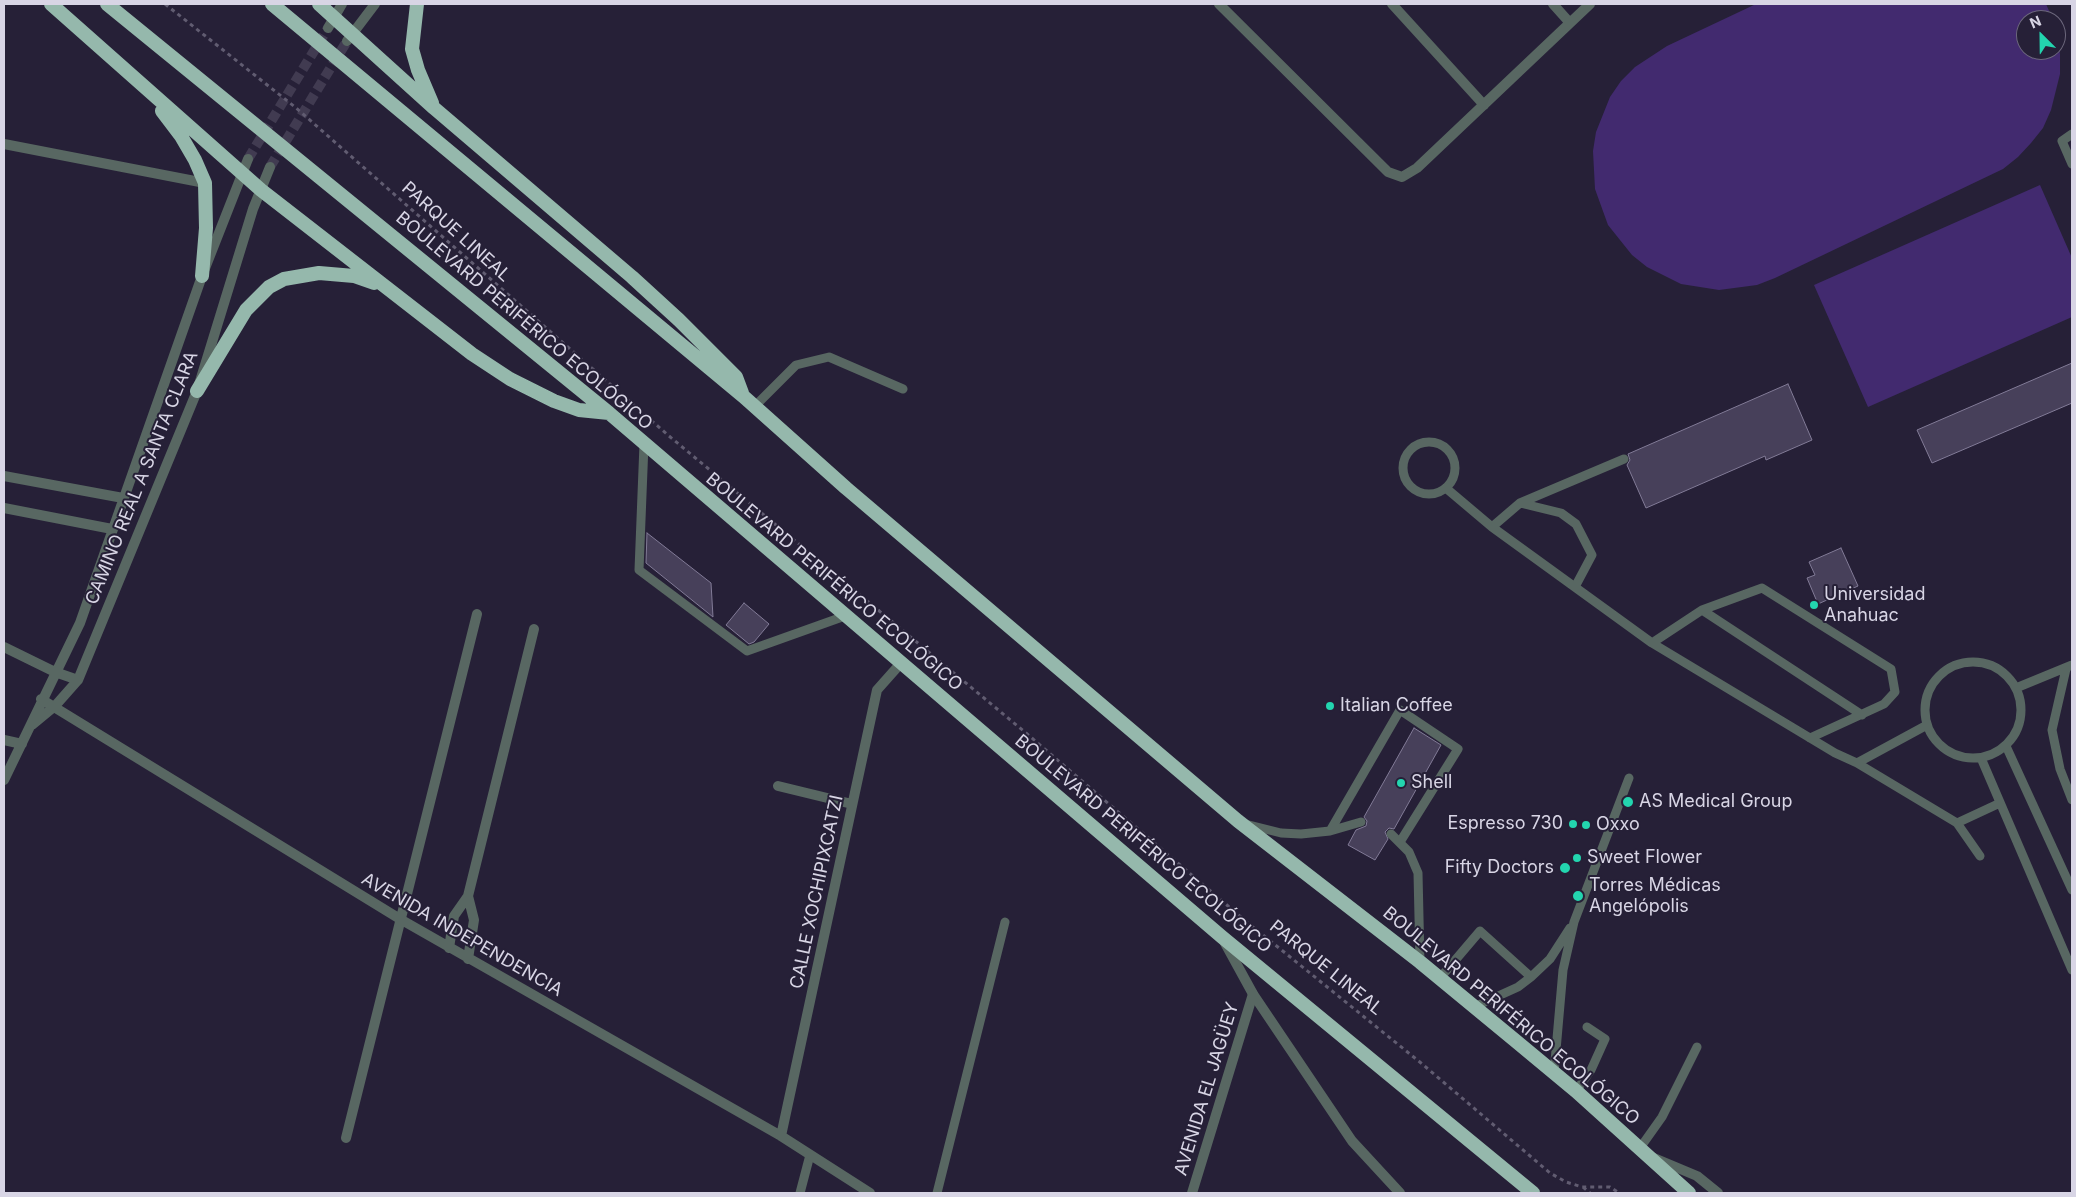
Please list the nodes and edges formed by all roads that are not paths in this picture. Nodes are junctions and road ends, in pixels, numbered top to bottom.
1 (51, 4) edge
2 (107, 4) edge
3 (272, 4) edge
4 (319, 4) edge
5 (342, 4) edge
6 (374, 4) edge
7 (417, 4) edge
8 (1220, 4) edge
9 (1392, 4) edge
10 (1553, 4) edge
11 (1590, 4) edge
12 (331, 23) junction
13 (1570, 23) junction
14 (350, 38) junction
15 (151, 94) junction
16 (1484, 105) junction
17 (434, 108) junction
18 (2072, 134) edge
19 (4, 144) edge
20 (248, 159) tunnel mouth
21 (2072, 164) edge
22 (270, 167) tunnel mouth
23 (243, 174) junction
24 (205, 183) junction
25 (261, 190) junction
26 (202, 276) junction
27 (386, 288) junction
28 (903, 389) dead end
29 (197, 392) junction
30 (743, 396) junction
31 (755, 406) junction
32 (609, 413) junction
33 (644, 444) junction
34 (1624, 459) dead end
35 (4, 476) edge
36 (1447, 489) junction
37 (123, 498) junction
38 (1520, 503) junction
39 (4, 508) edge
40 (1492, 527) junction
41 (112, 529) junction
42 (1575, 587) junction
43 (1702, 610) junction
44 (477, 614) dead end
45 (846, 616) junction
46 (534, 629) dead end
47 (1652, 643) junction
48 (4, 647) edge
49 (901, 664) junction
50 (2069, 667) edge
51 (55, 672) junction
52 (78, 680) junction
53 (2016, 688) junction
54 (42, 699) junction
55 (55, 706) junction
56 (1862, 715) junction
57 (1927, 725) junction
58 (31, 726) junction
59 (1810, 738) junction
60 (4, 740) edge
61 (22, 744) junction
62 (2006, 746) junction
63 (1981, 758) junction
64 (1857, 763) junction
65 (1629, 778) dead end
66 (4, 780) edge
67 (778, 786) dead end
68 (2072, 800) edge
69 (2000, 803) junction
70 (852, 804) junction
71 (1238, 821) junction
72 (1361, 822) dead end
73 (1958, 824) junction
74 (1330, 831) junction
75 (1391, 834) dead end
76 (1400, 842) junction
77 (1980, 856) dead end
78 (2072, 890) edge
79 (468, 896) junction
80 (400, 919) junction
81 (1005, 922) dead end
82 (1574, 922) junction
83 (1222, 937) junction
84 (449, 948) junction
85 (468, 960) junction
86 (1420, 962) junction
87 (2072, 970) edge
88 (1531, 977) junction
89 (1440, 978) junction
90 (1253, 994) junction
91 (1474, 1007) junction
92 (1587, 1027) dead end
93 (1697, 1047) dead end
94 (1554, 1073) junction
95 (1576, 1091) junction
96 (781, 1136) junction
97 (346, 1138) dead end
98 (1644, 1152) junction
99 (810, 1155) junction
100 (800, 1193) edge
101 (870, 1193) edge
102 (937, 1193) edge
103 (1192, 1193) edge
104 (1400, 1193) edge
105 (1533, 1193) edge
106 (1689, 1193) edge
107 (1718, 1193) edge

1 - 15 highway
2 - 32 highway, BOULEVARD PERIFÉRICO ECOLÓGICO
3 - 30 highway, BOULEVARD PERIFÉRICO ECOLÓGICO
4 - 12 highway
5 - 12 street
6 - 14 street
7 - 17 highway
8 - 16 street
9 - 16 street
10 - 13 street
11 - 13 street
12 - 14 highway
13 - 16 street
14 - 17 highway
15 - 23 highway
15 - 24 highway
17 - 30 highway
18 - 21 lane
19 - 24 street
20 - 23 street, CAMINO REAL A SANTA CLARA
22 - 25 street, CAMINO REAL A SANTA CLARA
23 - 25 highway
23 - 26 street, CAMINO REAL A SANTA CLARA
24 - 26 highway
25 - 27 highway
25 - 29 street, CAMINO REAL A SANTA CLARA
26 - 37 street, CAMINO REAL A SANTA CLARA
27 - 29 highway
27 - 32 highway
28 - 31 lane
29 - 52 street, CAMINO REAL A SANTA CLARA
30 - 31 highway, BOULEVARD PERIFÉRICO ECOLÓGICO
31 - 71 highway, BOULEVARD PERIFÉRICO ECOLÓGICO
32 - 33 highway, BOULEVARD PERIFÉRICO ECOLÓGICO
33 - 45 highway, BOULEVARD PERIFÉRICO ECOLÓGICO
33 - 45 lane
34 - 38 lane
35 - 37 street
36 - 36 lane
36 - 40 lane
37 - 41 street, CAMINO REAL A SANTA CLARA
38 - 40 lane
38 - 42 lane
39 - 41 street
40 - 42 lane
41 - 51 street, CAMINO REAL A SANTA CLARA
42 - 47 lane
43 - 47 lane
43 - 56 lane
43 - 56 lane
44 - 80 street
45 - 49 highway, BOULEVARD PERIFÉRICO ECOLÓGICO
46 - 79 street
47 - 59 lane
48 - 51 street
49 - 70 street, CALLE XOCHIPIXCATZI
49 - 83 highway, BOULEVARD PERIFÉRICO ECOLÓGICO
50 - 53 lane
50 - 68 lane
51 - 52 street
51 - 54 street, CAMINO REAL A SANTA CLARA
52 - 55 street, CAMINO REAL A SANTA CLARA
53 - 57 lane
53 - 62 lane
54 - 55 street, AVENIDA INDEPENDENCIA
54 - 58 street, CAMINO REAL A SANTA CLARA
55 - 58 street, CAMINO REAL A SANTA CLARA
55 - 80 street, AVENIDA INDEPENDENCIA
56 - 59 lane
57 - 63 lane
57 - 64 lane
58 - 61 street, CAMINO REAL A SANTA CLARA
59 - 64 lane
60 - 61 street
61 - 66 street, CAMINO REAL A SANTA CLARA
62 - 63 lane
62 - 78 lane
63 - 69 lane
64 - 73 lane
65 - 82 lane
67 - 70 street
69 - 73 lane
69 - 87 lane
70 - 96 street, CALLE XOCHIPIXCATZI
71 - 74 lane
71 - 86 highway, BOULEVARD PERIFÉRICO ECOLÓGICO
72 - 74 lane
73 - 77 lane
74 - 76 lane
75 - 76 lane
76 - 86 lane
79 - 84 street
79 - 85 street
80 - 84 street, AVENIDA INDEPENDENCIA
80 - 97 street
81 - 102 lane
82 - 88 lane
82 - 94 lane
83 - 90 street
83 - 105 highway, BOULEVARD PERIFÉRICO ECOLÓGICO
84 - 85 street, AVENIDA INDEPENDENCIA
85 - 96 street, AVENIDA INDEPENDENCIA
86 - 89 highway, BOULEVARD PERIFÉRICO ECOLÓGICO
88 - 89 lane
88 - 91 lane
89 - 91 highway, BOULEVARD PERIFÉRICO ECOLÓGICO
90 - 103 street, AVENIDA EL JAGÜEY
90 - 104 street
91 - 94 highway, BOULEVARD PERIFÉRICO ECOLÓGICO
92 - 95 lane
93 - 98 lane
94 - 95 highway, BOULEVARD PERIFÉRICO ECOLÓGICO
95 - 98 highway, BOULEVARD PERIFÉRICO ECOLÓGICO
96 - 99 street, AVENIDA INDEPENDENCIA
98 - 106 highway, BOULEVARD PERIFÉRICO ECOLÓGICO
98 - 107 street
99 - 100 lane
99 - 101 street, AVENIDA INDEPENDENCIA

